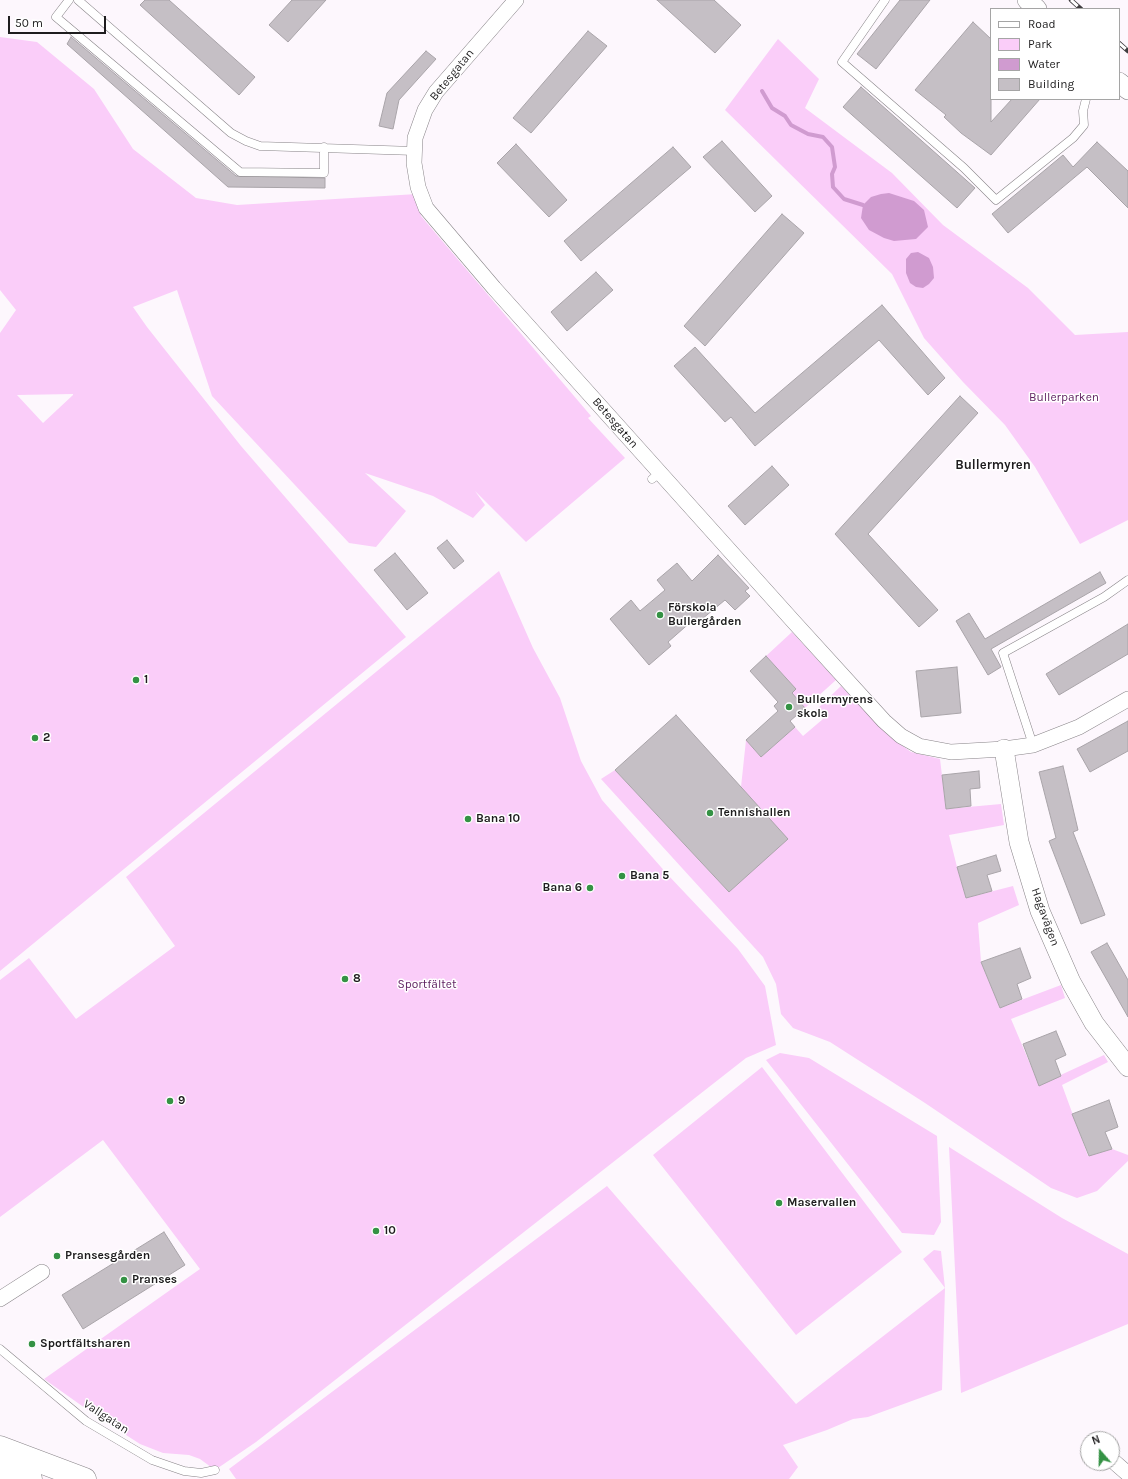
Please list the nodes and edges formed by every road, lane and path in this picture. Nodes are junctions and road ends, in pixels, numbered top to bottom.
1 (69, 0) edge
2 (78, 0) edge
3 (885, 0) edge
4 (1027, 0) edge
5 (513, 1) edge
6 (1037, 8) edge
7 (1120, 83) edge
8 (1128, 90) edge
9 (1086, 100) edge
10 (324, 147) junction
11 (415, 151) junction
12 (1128, 580) edge
13 (1128, 699) edge
14 (1033, 745) junction
15 (1004, 749) junction
16 (1128, 1067) edge
17 (42, 1272) dead end
18 (0, 1300) edge
19 (0, 1349) edge
20 (0, 1447) edge
21 (1120, 1467) edge
22 (0, 1469) edge
23 (215, 1470) dead end
24 (1128, 1474) edge
25 (31, 1479) edge
26 (84, 1479) edge

1 - 10 lane
2 - 10 lane
3 - 9 lane
4 - 6 street
5 - 11 street, Betesgatan
7 - 8 street
10 - 11 lane
11 - 15 street, Betesgatan
12 - 14 lane
13 - 14 street, Betesgatan
14 - 15 street, Betesgatan
15 - 16 street, Hagavägen
17 - 18 street
19 - 23 lane, Vallgatan
20 - 26 highway
21 - 24 street
22 - 25 highway

